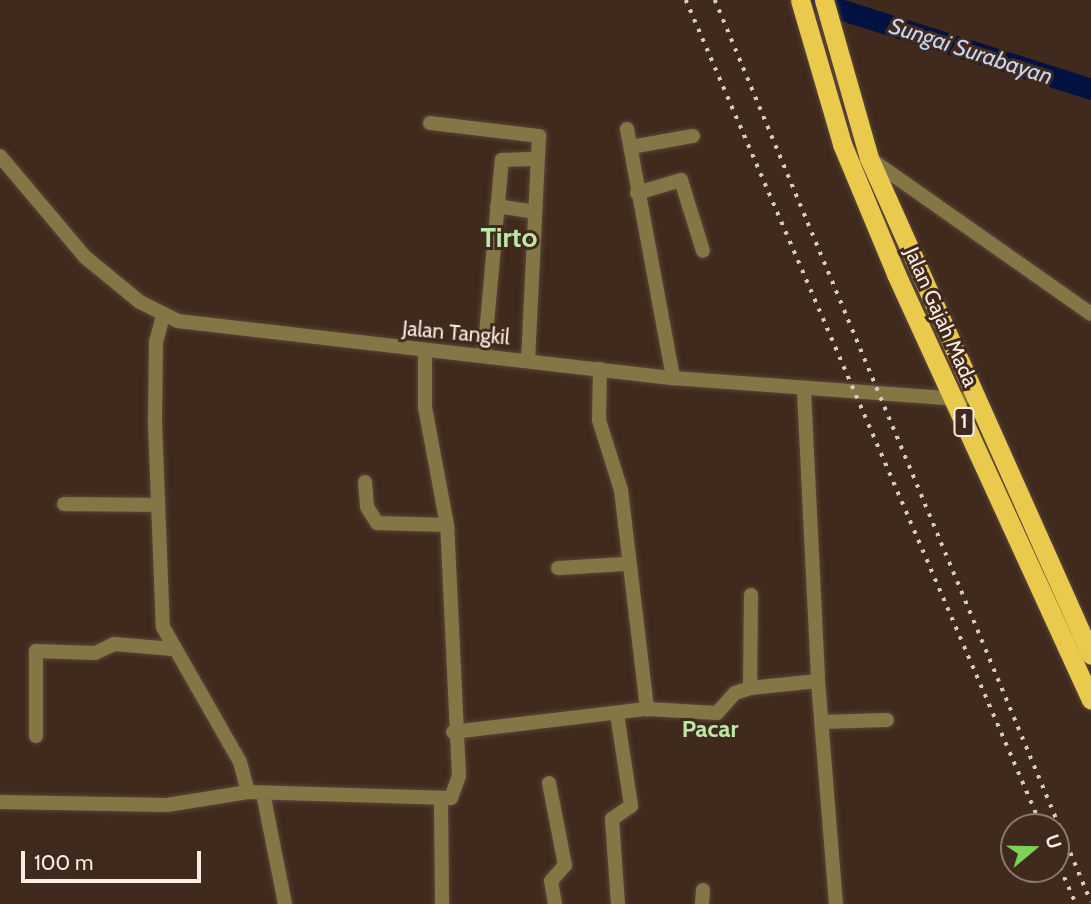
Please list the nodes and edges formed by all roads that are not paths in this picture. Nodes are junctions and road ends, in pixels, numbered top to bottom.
1 (800, 0) edge
2 (824, 0) edge
3 (430, 123) dead end
4 (627, 129) dead end
5 (693, 136) dead end
6 (631, 147) junction
7 (0, 156) edge
8 (869, 158) junction
9 (536, 159) junction
10 (7, 172) edge
11 (638, 193) junction
12 (497, 206) junction
13 (533, 212) junction
14 (703, 251) dead end
15 (1091, 314) edge
16 (163, 316) junction
17 (425, 352) junction
18 (484, 356) junction
19 (528, 361) junction
20 (600, 369) junction
21 (673, 378) junction
22 (804, 390) junction
23 (975, 397) junction
24 (953, 400) junction
25 (365, 482) dead end
26 (64, 504) dead end
27 (158, 505) junction
28 (447, 525) junction
29 (626, 564) junction
30 (558, 568) dead end
31 (751, 595) dead end
32 (173, 649) junction
33 (1091, 654) edge
34 (818, 681) junction
35 (750, 688) junction
36 (1091, 698) edge
37 (647, 709) junction
38 (617, 714) junction
39 (887, 720) dead end
40 (821, 722) junction
41 (453, 732) junction
42 (36, 736) dead end
43 (549, 783) dead end
44 (248, 792) junction
45 (264, 793) junction
46 (0, 802) edge
47 (442, 803) junction
48 (285, 904) edge
49 (442, 904) edge
50 (555, 904) edge
51 (618, 904) edge
52 (836, 904) edge

1 - 24 highway, Jalan Gajah Mada / 1
2 - 8 highway, Jalan Gajah Mada / 1
3 - 9 street
4 - 6 street
5 - 6 street
6 - 11 street
7 - 10 street, Jalan Tangkil
8 - 15 street
8 - 23 highway, Jalan Gajah Mada / 1
9 - 12 street
9 - 13 street
10 - 16 street, Jalan Tangkil
11 - 14 street
11 - 21 street
12 - 13 street
12 - 18 street
13 - 19 street
16 - 17 street, Jalan Tangkil
16 - 27 street
17 - 18 street, Jalan Tangkil
17 - 28 street
18 - 19 street, Jalan Tangkil
19 - 20 street, Jalan Tangkil
20 - 21 street, Jalan Tangkil
20 - 29 street
21 - 22 street, Jalan Tangkil
22 - 24 street, Jalan Tangkil
22 - 34 street
23 - 24 street, Jalan Tangkil
23 - 33 highway, Jalan Gajah Mada / 1
24 - 36 highway, Jalan Gajah Mada / 1
25 - 28 street
26 - 27 street
27 - 32 street
28 - 41 street
29 - 30 street
29 - 37 street
31 - 35 street
32 - 42 street
32 - 44 street
34 - 35 street
34 - 40 street
35 - 37 street
37 - 38 street
38 - 41 street
38 - 51 street
39 - 40 street
40 - 52 street
41 - 47 street
43 - 50 street
44 - 45 street
44 - 46 street
45 - 47 street
45 - 48 street
47 - 49 street

